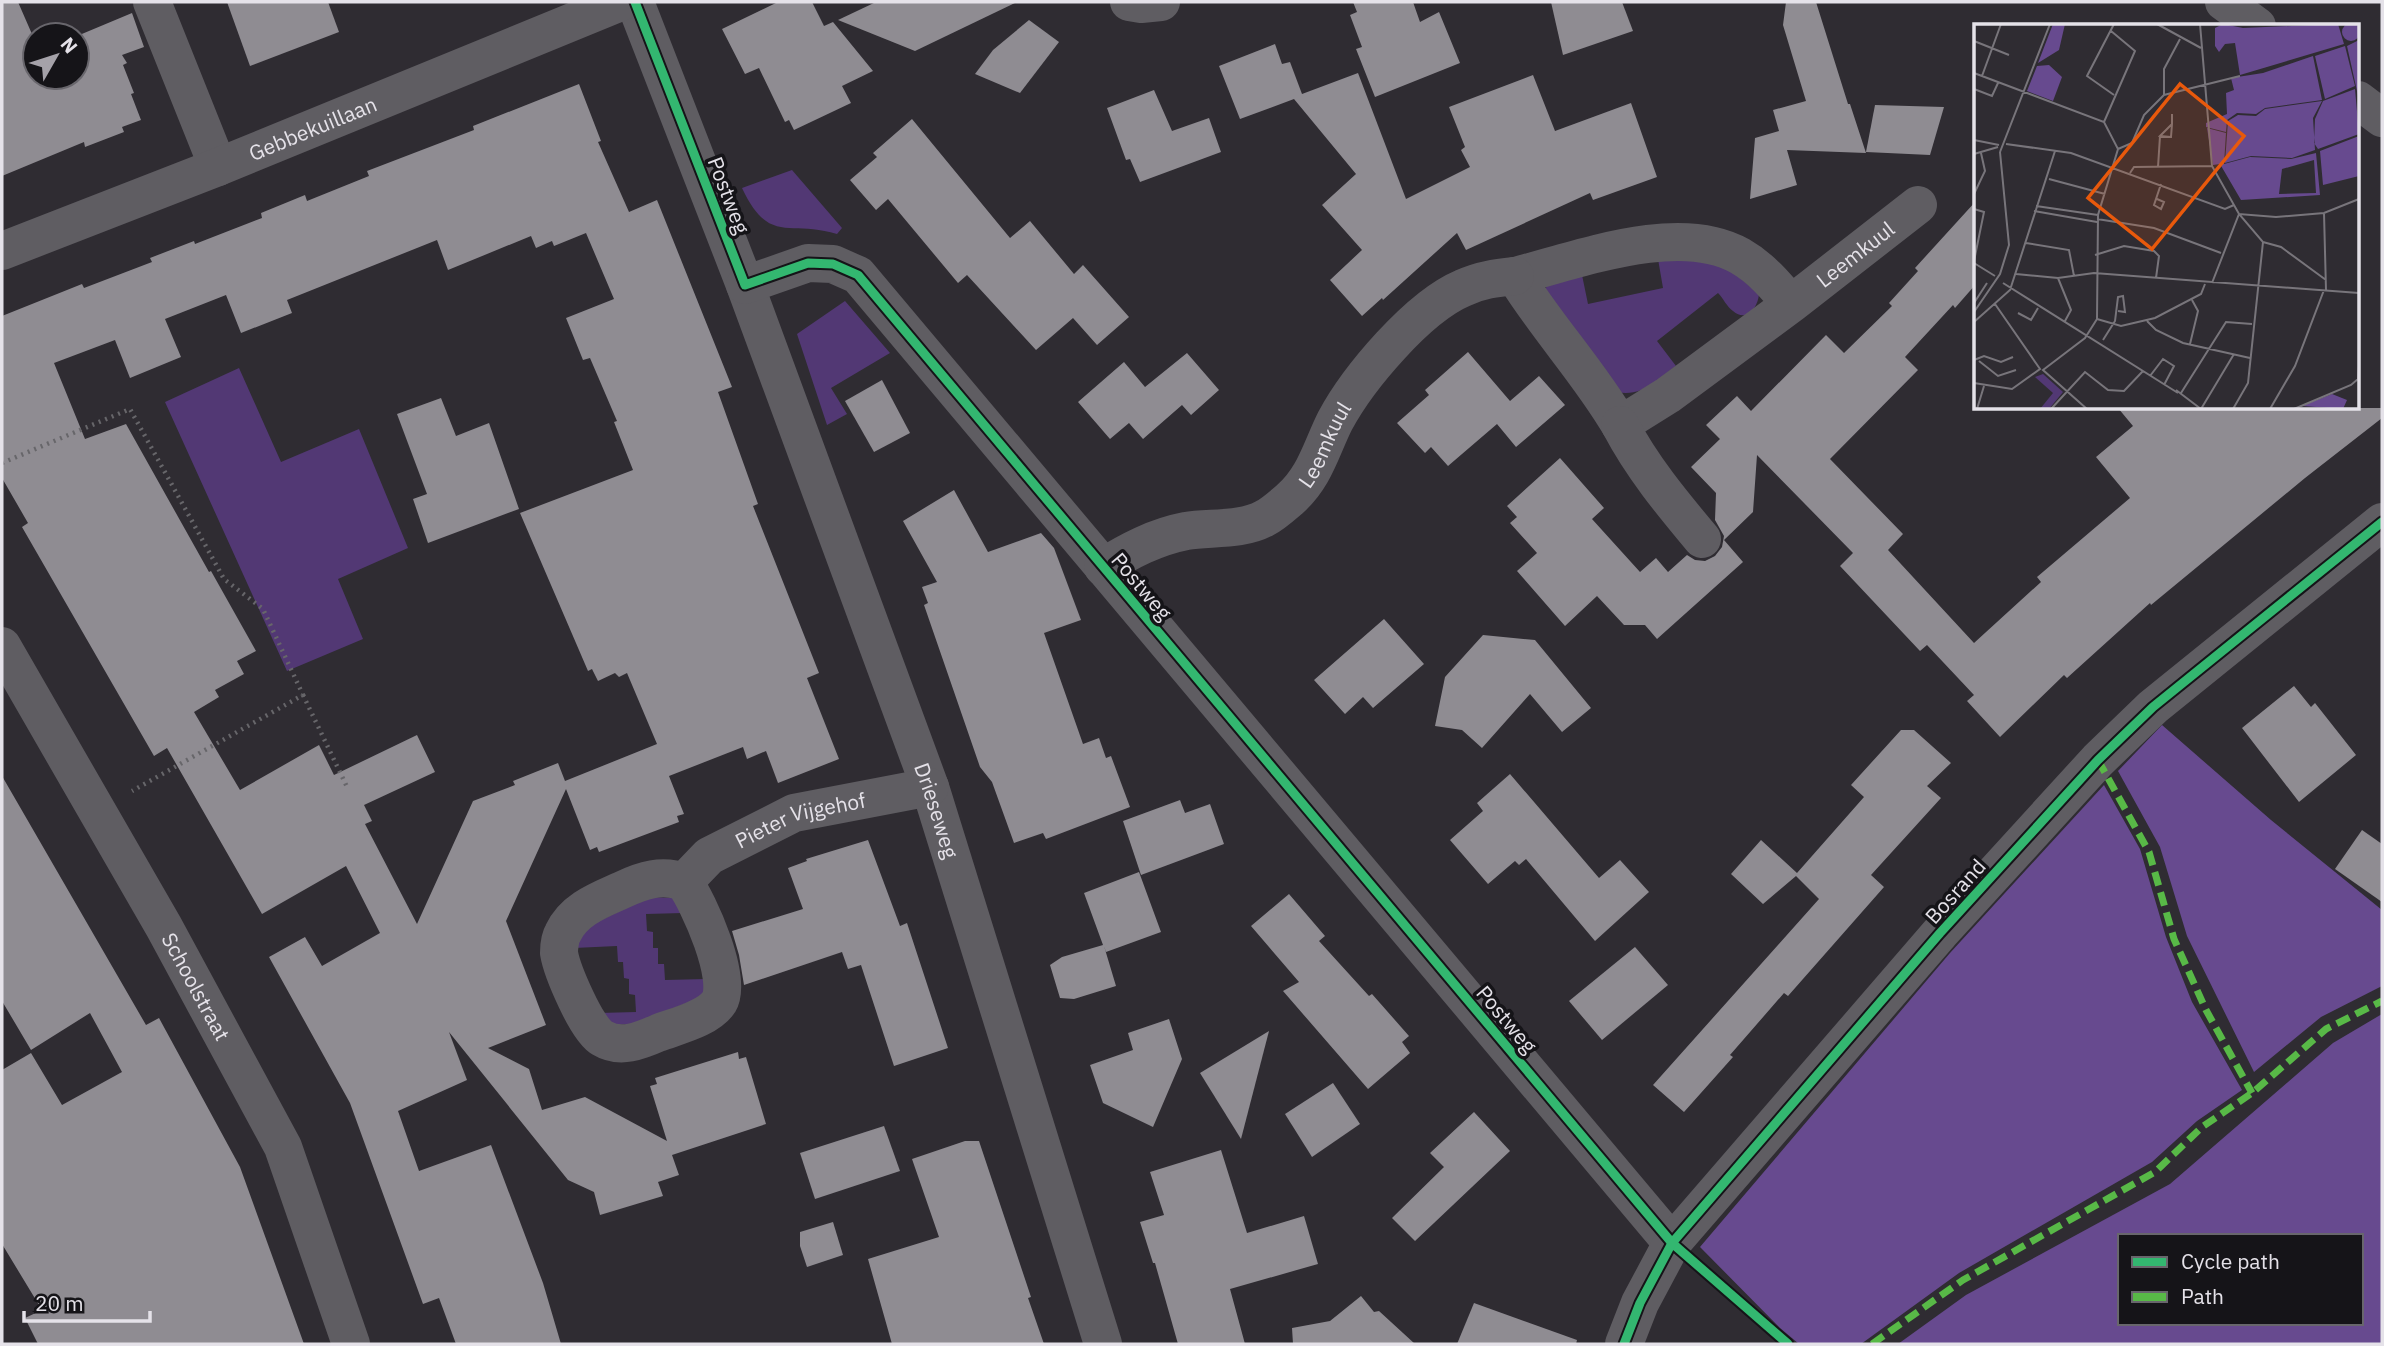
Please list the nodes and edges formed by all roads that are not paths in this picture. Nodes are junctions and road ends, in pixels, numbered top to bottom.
1 (152, 2) edge
2 (621, 2) edge
3 (635, 2) edge
4 (1129, 2) edge
5 (1161, 2) edge
6 (2224, 2) edge
7 (2254, 24) edge
8 (2360, 102) edge
9 (2382, 118) edge
10 (218, 167) junction
11 (1918, 205) dead end
12 (2, 251) edge
13 (1515, 276) junction
14 (745, 285) junction
15 (1791, 304) junction
16 (1620, 425) junction
17 (2382, 522) edge
18 (1702, 539) dead end
19 (1103, 566) junction
20 (2, 646) edge
21 (930, 786) junction
22 (684, 882) junction
23 (1672, 1242) junction
24 (351, 1344) edge
25 (1103, 1344) edge
26 (1624, 1344) edge

1 - 10 street
2 - 10 street, Gebbekuillaan
3 - 14 street, Postweg
4 - 5 street
6 - 7 street
8 - 9 street
10 - 12 street, Gebbekuillaan
11 - 15 street, Leemkuul
13 - 15 street, Leemkuul
13 - 16 street
13 - 19 street, Leemkuul
14 - 19 street, Postweg
14 - 21 street, Drieseweg
15 - 16 street, Leemkuul
16 - 18 street
17 - 23 street, Bosrand
19 - 23 street, Postweg
20 - 24 street, Schoolstraat
21 - 22 street, Pieter Vijgehof
21 - 25 street, Drieseweg
22 - 22 street
23 - 26 street, Bosrand

